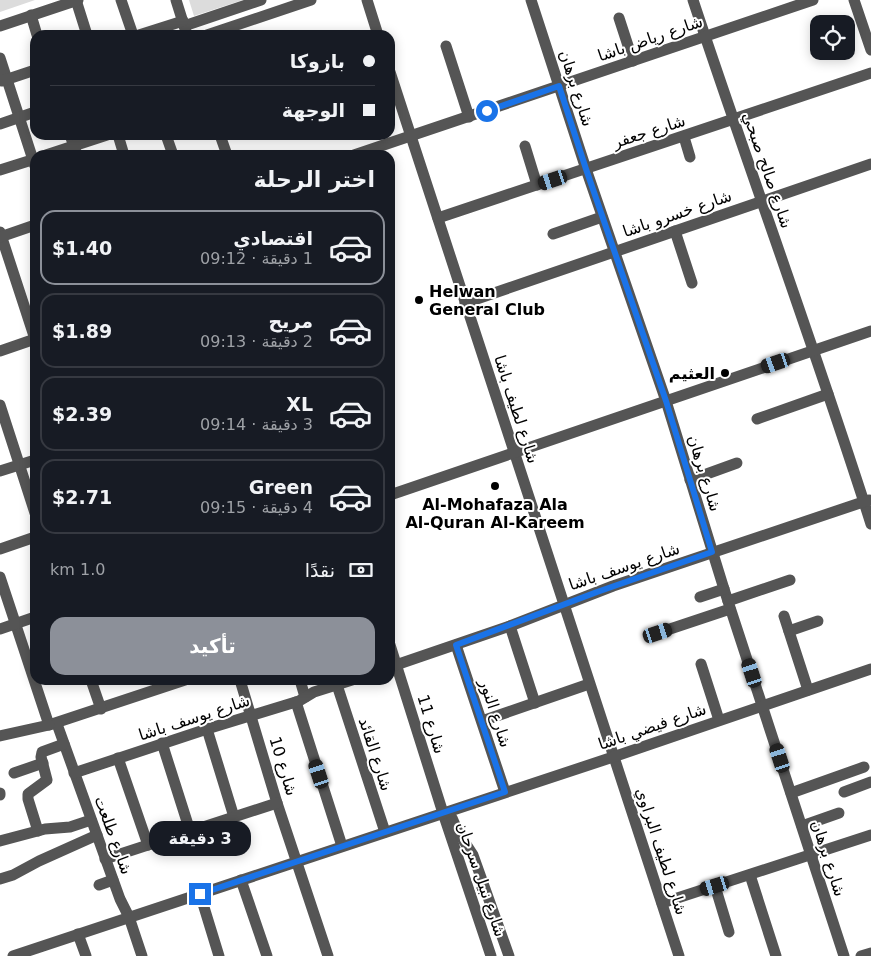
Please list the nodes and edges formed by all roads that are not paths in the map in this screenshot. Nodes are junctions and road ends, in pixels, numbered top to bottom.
1 (77, 0) edge
2 (121, 0) edge
3 (176, 0) edge
4 (261, 0) edge
5 (311, 0) edge
6 (367, 0) edge
7 (531, 0) edge
8 (693, 0) edge
9 (813, 0) edge
10 (854, 0) edge
11 (31, 15) junction
12 (619, 18) dead end
13 (0, 26) edge
14 (185, 27) edge
15 (36, 30) edge
16 (86, 30) edge
17 (131, 30) edge
18 (168, 30) edge
19 (222, 30) edge
20 (376, 30) edge
21 (705, 37) junction
22 (446, 46) dead end
23 (871, 50) edge
24 (0, 58) edge
25 (633, 62) junction
26 (30, 72) edge
27 (871, 73) edge
28 (4, 81) edge
29 (559, 86) junction
30 (395, 87) edge
31 (30, 114) edge
32 (19, 117) junction
33 (469, 117) junction
34 (733, 120) junction
35 (0, 124) edge
36 (411, 136) junction
37 (684, 137) junction
38 (90, 140) edge
39 (74, 145) edge
40 (525, 146) dead end
41 (30, 150) edge
42 (60, 150) edge
43 (369, 150) edge
44 (690, 157) dead end
45 (30, 162) edge
46 (871, 164) edge
47 (586, 169) junction
48 (0, 170) edge
49 (537, 185) junction
50 (762, 201) junction
51 (602, 217) junction
52 (438, 218) junction
53 (30, 226) edge
54 (675, 230) junction
55 (553, 234) dead end
56 (0, 235) edge
57 (614, 252) junction
58 (692, 283) dead end
59 (465, 303) junction
60 (30, 324) edge
61 (871, 331) edge
62 (30, 341) edge
63 (0, 351) edge
64 (813, 351) junction
65 (828, 394) junction
66 (666, 401) junction
67 (0, 405) edge
68 (757, 419) dead end
69 (514, 453) junction
70 (30, 462) edge
71 (737, 463) dead end
72 (19, 465) junction
73 (0, 471) edge
74 (690, 480) junction
75 (395, 493) edge
76 (30, 498) edge
77 (867, 500) edge
78 (871, 524) edge
79 (30, 539) edge
80 (0, 549) edge
81 (712, 552) junction
82 (0, 577) edge
83 (790, 580) dead end
84 (724, 589) junction
85 (700, 597) dead end
86 (564, 604) junction
87 (729, 605) junction
88 (784, 616) dead end
89 (30, 619) edge
90 (818, 621) dead end
91 (15, 624) junction
92 (510, 626) junction
93 (0, 629) edge
94 (789, 631) junction
95 (658, 633) dead end
96 (456, 645) junction
97 (30, 664) edge
98 (701, 664) dead end
99 (395, 665) edge
100 (871, 669) edge
101 (395, 672) edge
102 (589, 684) junction
103 (38, 685) edge
104 (93, 685) edge
105 (152, 685) edge
106 (242, 685) edge
107 (300, 685) edge
108 (337, 685) joint
109 (808, 690) junction
110 (300, 700) junction
111 (536, 703) junction
112 (762, 705) junction
113 (101, 708) junction
114 (251, 715) junction
115 (719, 720) junction
116 (482, 721) junction
117 (53, 725) junction
118 (207, 728) junction
119 (0, 736) edge
120 (64, 744) junction
121 (162, 744) junction
122 (613, 757) junction
123 (118, 758) junction
124 (43, 763) junction
125 (864, 768) dead end
126 (74, 772) junction
127 (14, 773) dead end
128 (871, 782) edge
129 (505, 792) junction
130 (844, 792) dead end
131 (791, 793) junction
132 (277, 802) junction
133 (446, 812) junction
134 (839, 814) dead end
135 (234, 817) junction
136 (91, 820) junction
137 (802, 826) junction
138 (38, 831) junction
139 (190, 831) junction
140 (384, 832) junction
141 (97, 835) junction
142 (871, 835) edge
143 (0, 841) edge
144 (148, 845) junction
145 (342, 846) junction
146 (811, 855) junction
147 (105, 859) junction
148 (297, 861) junction
149 (750, 875) junction
150 (0, 879) edge
151 (113, 880) junction
152 (241, 880) junction
153 (99, 885) dead end
154 (715, 886) junction
155 (200, 894) junction
156 (662, 903) junction
157 (130, 917) junction
158 (729, 932) dead end
159 (78, 934) junction
160 (871, 953) edge
161 (13, 956) edge
162 (86, 956) edge
163 (142, 956) edge
164 (218, 956) edge
165 (267, 956) edge
166 (328, 956) edge
167 (491, 956) edge
168 (510, 956) edge
169 (679, 956) edge
170 (776, 956) edge
171 (844, 956) edge
172 (861, 956) edge

1 - 11 street
1 - 16 street
2 - 17 street
3 - 14 street
4 - 14 street
5 - 19 street
6 - 20 street
7 - 29 street, شارع برهان
8 - 21 street, شارع صالح صبحي
9 - 21 street, شارع رياض باشا
10 - 23 street
11 - 13 street
11 - 15 street
12 - 25 street
14 - 18 street
21 - 25 street, شارع رياض باشا
21 - 34 street, شارع صالح صبحي
22 - 33 street
24 - 28 street
25 - 29 street, شارع رياض باشا
26 - 28 street
27 - 34 street, شارع جعفر
28 - 32 street
29 - 33 street, شارع رياض باشا
29 - 47 street, شارع برهان
30 - 36 street, شارع لطيف باشا
31 - 32 street
32 - 35 street
32 - 41 street
33 - 36 street, شارع رياض باشا
34 - 37 street, شارع جعفر
34 - 50 street, شارع صالح صبحي
36 - 43 street, شارع رياض باشا
36 - 52 street, شارع لطيف باشا
37 - 44 street
37 - 47 street, شارع جعفر
38 - 39 street
39 - 42 street
40 - 49 street
45 - 48 street
46 - 50 street, شارع خسرو باشا
47 - 49 street, شارع جعفر
47 - 51 street, شارع برهان
49 - 52 street, شارع جعفر
50 - 54 street, شارع خسرو باشا
50 - 64 street, شارع صالح صبحي
51 - 55 street
51 - 57 street, شارع برهان
52 - 59 street, شارع لطيف باشا
53 - 56 street
54 - 57 street, شارع خسرو باشا
54 - 58 street
56 - 60 street
57 - 59 street, شارع خسرو باشا
57 - 66 street, شارع برهان
59 - 69 street, شارع لطيف باشا
61 - 64 street
62 - 63 street
64 - 65 street, شارع صالح صبحي
64 - 66 street
65 - 68 street
65 - 77 street, شارع صالح صبحي
66 - 69 street
66 - 74 street, شارع برهان
67 - 72 street
69 - 75 street
69 - 86 street, شارع لطيف باشا
70 - 72 street
71 - 74 street
72 - 73 street
72 - 76 street
74 - 81 street, شارع برهان
77 - 78 street, شارع صالح صبحي
77 - 81 street, شارع يوسف باشا
79 - 80 street
81 - 84 street, شارع برهان
81 - 86 street, شارع يوسف باشا
82 - 91 street, شارع طلعت
83 - 87 street
84 - 85 street
84 - 87 street, شارع برهان
86 - 92 street, شارع يوسف باشا
86 - 102 street, شارع لطيف باشا
87 - 95 street
87 - 112 street, شارع برهان
88 - 94 street
89 - 91 street
90 - 94 street
91 - 93 street
91 - 97 street, شارع طلعت
92 - 96 street, شارع يوسف باشا
92 - 111 street
94 - 109 street
96 - 99 street, شارع يوسف باشا
96 - 116 street, شارع النور
98 - 115 street
100 - 109 street, شارع فيضي باشا
101 - 133 street, شارع 11
102 - 111 street
102 - 122 street, شارع لطيف باشا
103 - 117 street, شارع طلعت
104 - 113 street
105 - 113 street
106 - 114 street, شارع 10
107 - 110 street
108 - 110 street, شارع يوسف باشا
108 - 140 street, شارع القائد
109 - 112 street, شارع فيضي باشا
110 - 114 street, شارع يوسف باشا
110 - 145 street
111 - 116 street
112 - 115 street, شارع فيضي باشا
112 - 131 street, شارع برهان
113 - 117 street
114 - 118 street, شارع يوسف باشا
114 - 132 street, شارع 10
115 - 122 street, شارع فيضي باشا
116 - 129 street, شارع النور
117 - 119 street
117 - 120 street, شارع طلعت
118 - 121 street, شارع يوسف باشا
118 - 135 street
120 - 124 street
120 - 126 street, شارع طلعت
121 - 123 street, شارع يوسف باشا
121 - 139 street
122 - 129 street, شارع فيضي باشا
122 - 156 street, شارع لطيف البراوي
123 - 126 street, شارع يوسف باشا
123 - 144 street
124 - 127 street
124 - 138 street
125 - 131 street
126 - 136 street, شارع طلعت
128 - 130 street
129 - 133 street, شارع فيضي باشا
131 - 137 street, شارع برهان
132 - 135 street
132 - 148 street, شارع 10
133 - 140 street, شارع فيضي باشا
133 - 167 street, شارع نبيل سرحان
133 - 168 street, شارع نبيل سرحان
134 - 137 street
135 - 139 street
136 - 138 street
136 - 141 street, شارع طلعت
137 - 146 street, شارع برهان
138 - 143 street
139 - 144 street
140 - 145 street, شارع فيضي باشا
141 - 147 street, شارع طلعت
141 - 150 street
142 - 146 street
144 - 147 street
145 - 148 street, شارع فيضي باشا
146 - 149 street
146 - 171 street, شارع برهان
147 - 151 street, شارع طلعت
148 - 152 street, شارع فيضي باشا
148 - 166 street, شارع 10
149 - 154 street
149 - 170 street
151 - 153 street
151 - 157 street, شارع طلعت
152 - 155 street, شارع فيضي باشا
152 - 165 street
154 - 156 street
154 - 158 street
155 - 157 street, شارع فيضي باشا
155 - 164 street
156 - 169 street, شارع لطيف البراوي
157 - 159 street, شارع فيضي باشا
157 - 163 street, شارع طلعت
159 - 161 street, شارع فيضي باشا
159 - 162 street
160 - 172 street

